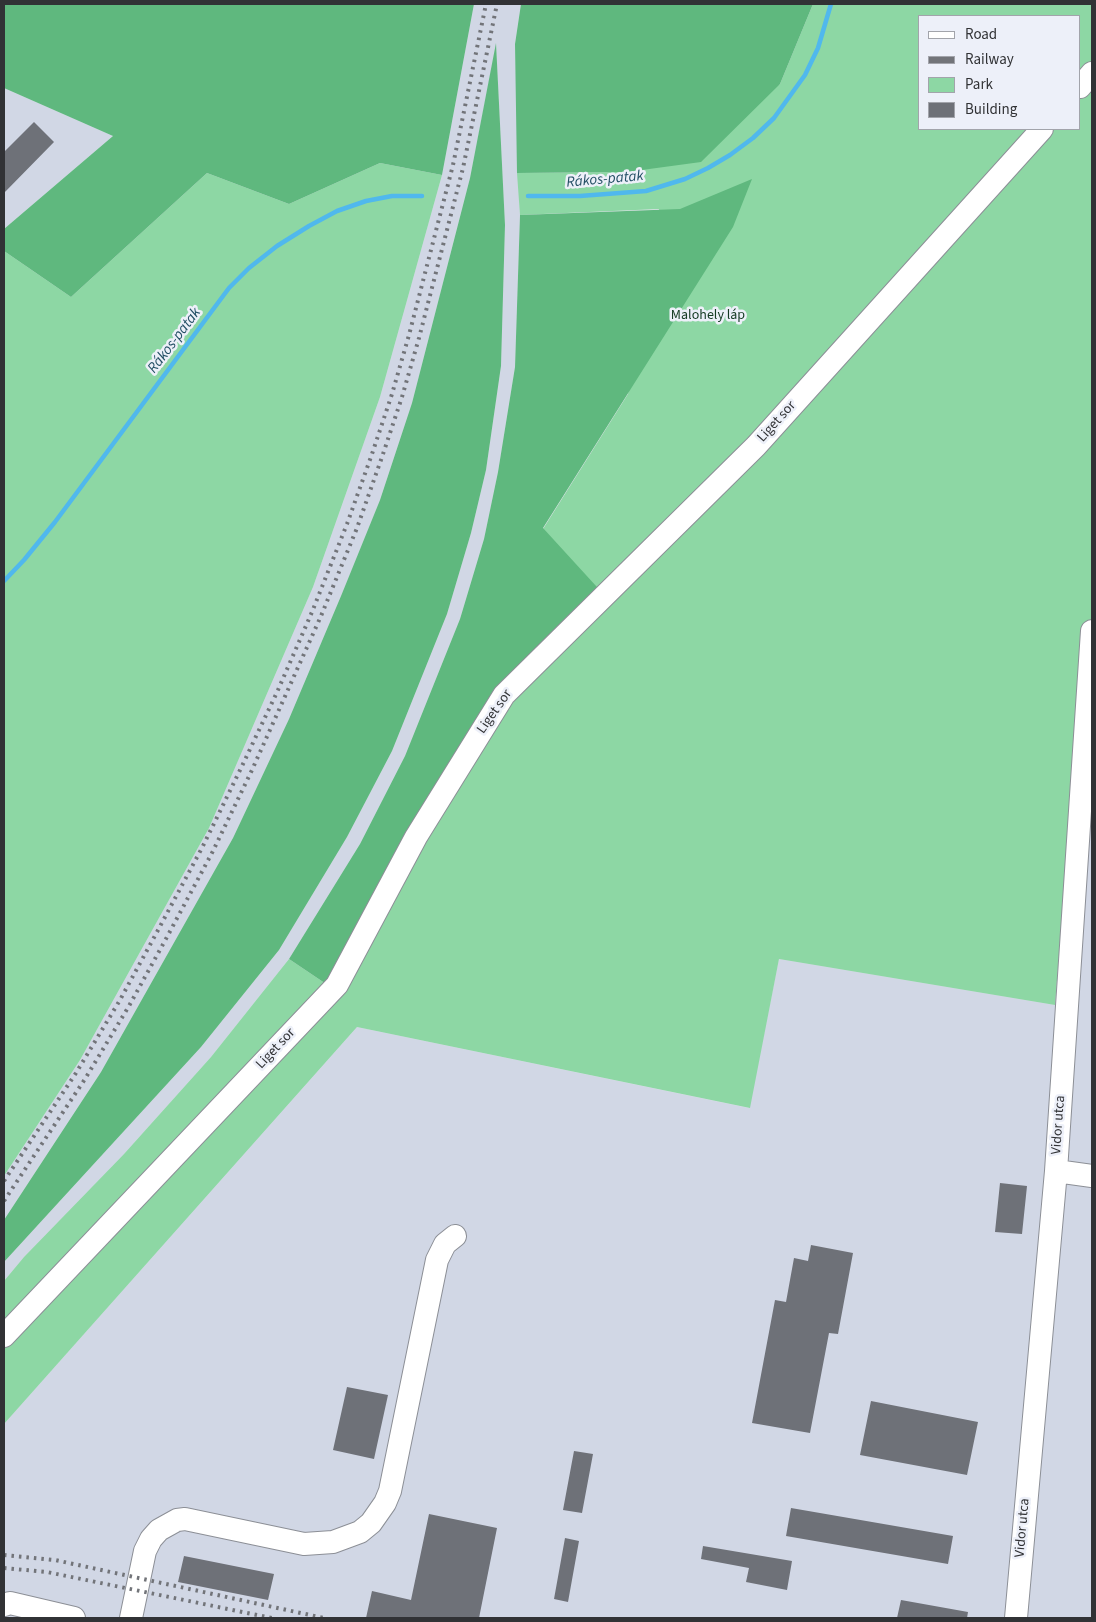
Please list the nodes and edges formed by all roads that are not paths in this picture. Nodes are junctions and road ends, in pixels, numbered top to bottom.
1 (1092, 73) edge
2 (1081, 86) edge
3 (1041, 130) edge
4 (1092, 631) edge
5 (1085, 835) edge
6 (1056, 1171) junction
7 (1092, 1176) edge
8 (455, 1236) dead end
9 (4, 1336) edge
10 (4, 1605) edge
11 (74, 1618) edge
12 (130, 1618) edge
13 (1016, 1618) edge

1 - 2 street
3 - 9 street, Liget sor
4 - 5 street, Vidor utca
5 - 6 street, Vidor utca
6 - 7 street
6 - 13 street, Vidor utca
8 - 12 street
10 - 11 street

